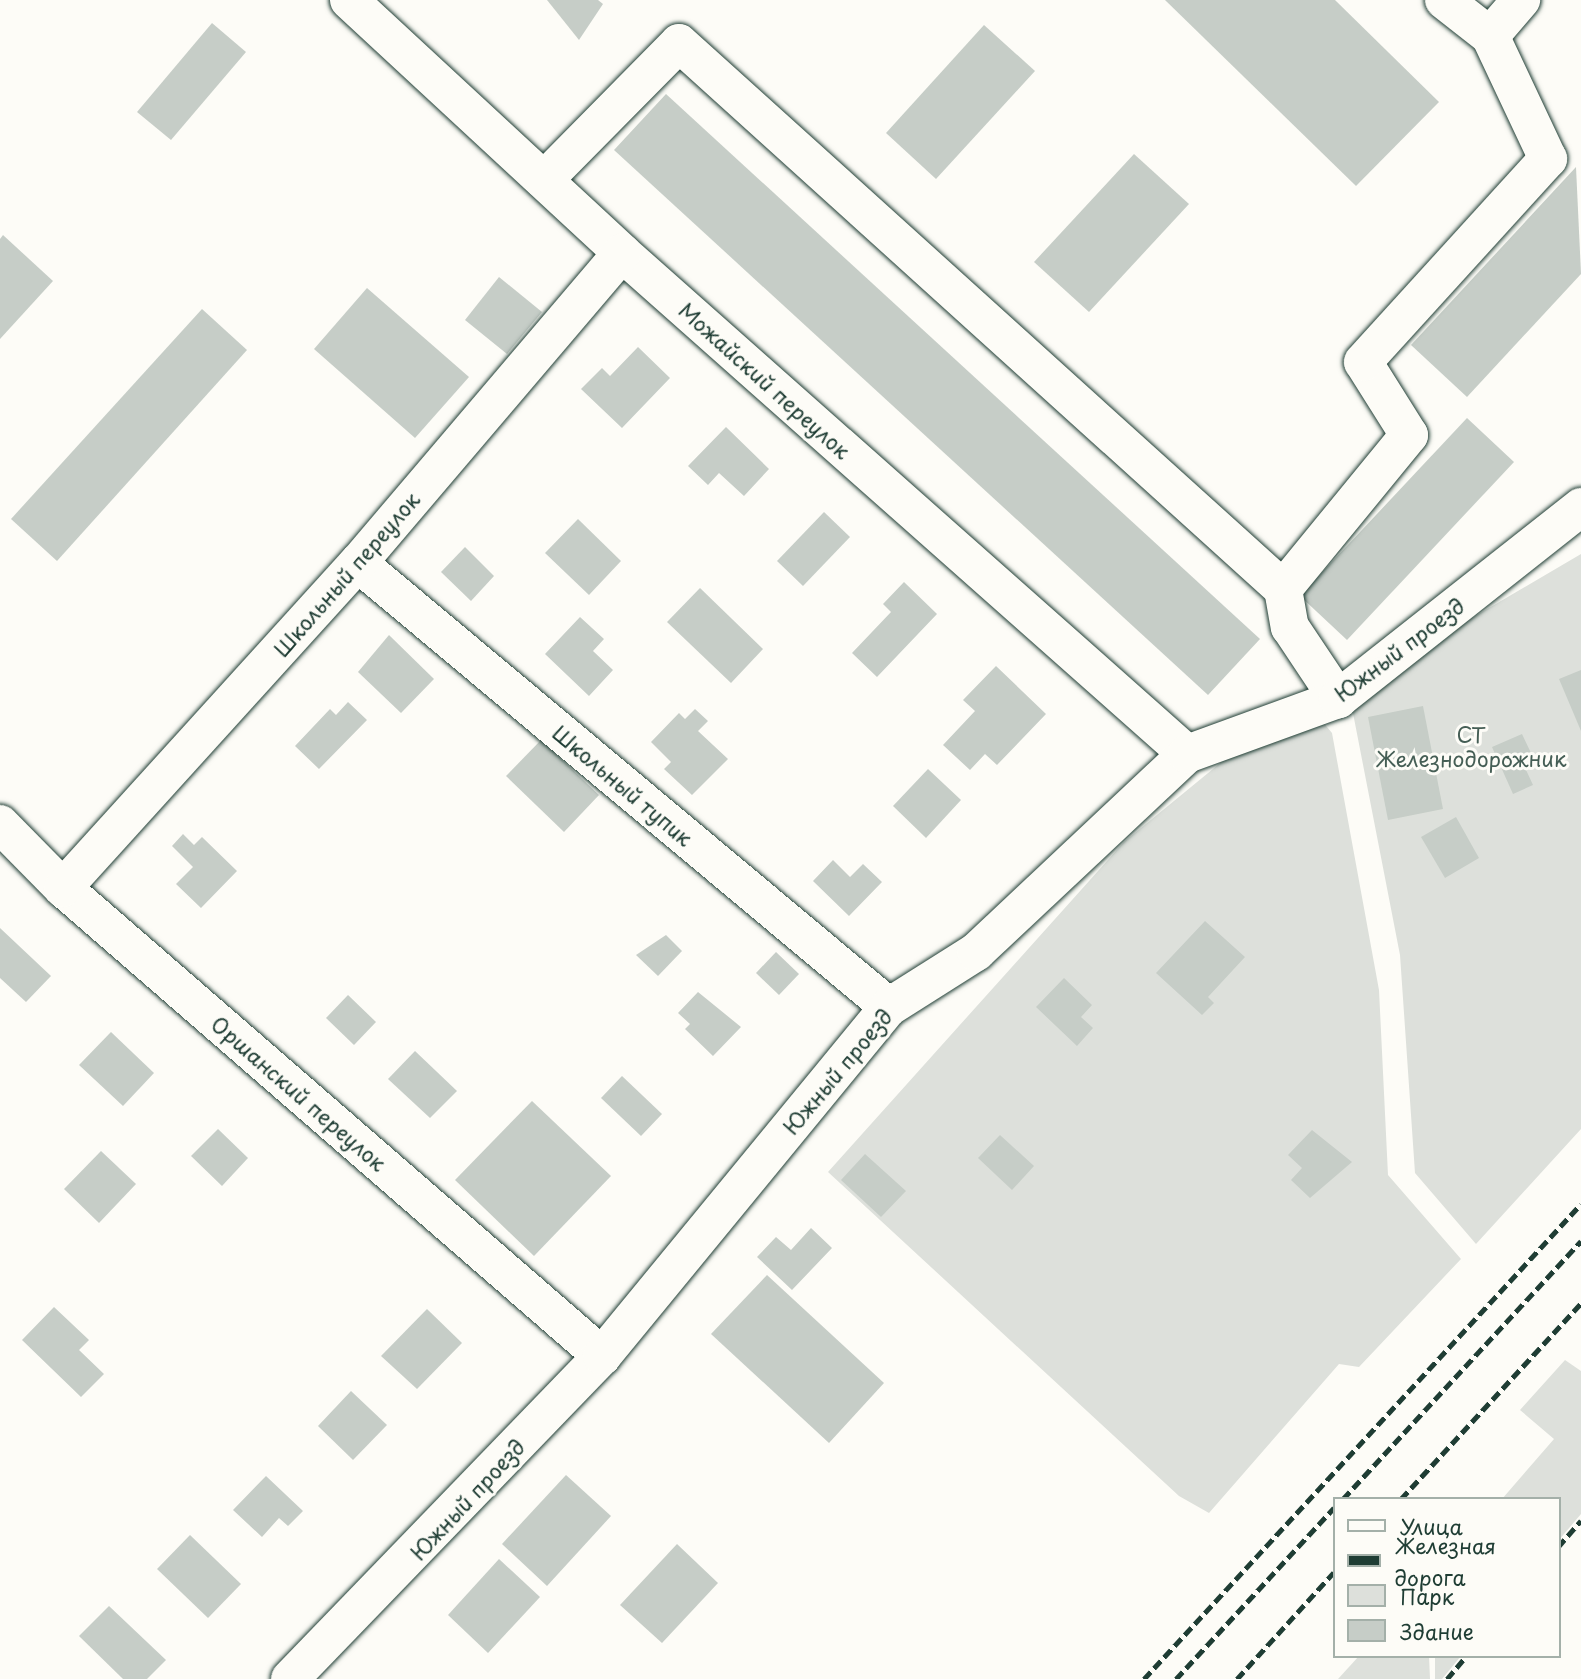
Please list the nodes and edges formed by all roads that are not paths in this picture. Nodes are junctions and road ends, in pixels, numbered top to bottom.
1 (349, 0) edge
2 (1444, 0) edge
3 (1521, 0) edge
4 (1490, 36) junction
5 (544, 180) junction
6 (622, 253) junction
7 (1581, 507) edge
8 (358, 563) junction
9 (1283, 589) junction
10 (1338, 699) junction
11 (1187, 754) junction
12 (0, 824) edge
13 (63, 888) junction
14 (889, 1007) junction
15 (602, 1356) junction
16 (290, 1679) edge

1 - 5 street, Можайский переулок
2 - 4 street
3 - 4 street
4 - 9 street
5 - 6 street, Можайский переулок
5 - 9 street
6 - 8 street, Школьный переулок
6 - 11 street, Можайский переулок
7 - 10 street, Южный проезд
8 - 13 street, Школьный переулок
8 - 14 street, Школьный тупик
9 - 10 street
10 - 11 street, Южный проезд
11 - 14 street, Южный проезд
12 - 13 street, Оршанский переулок
13 - 15 street, Оршанский переулок
14 - 15 street, Южный проезд
15 - 16 street, Южный проезд

